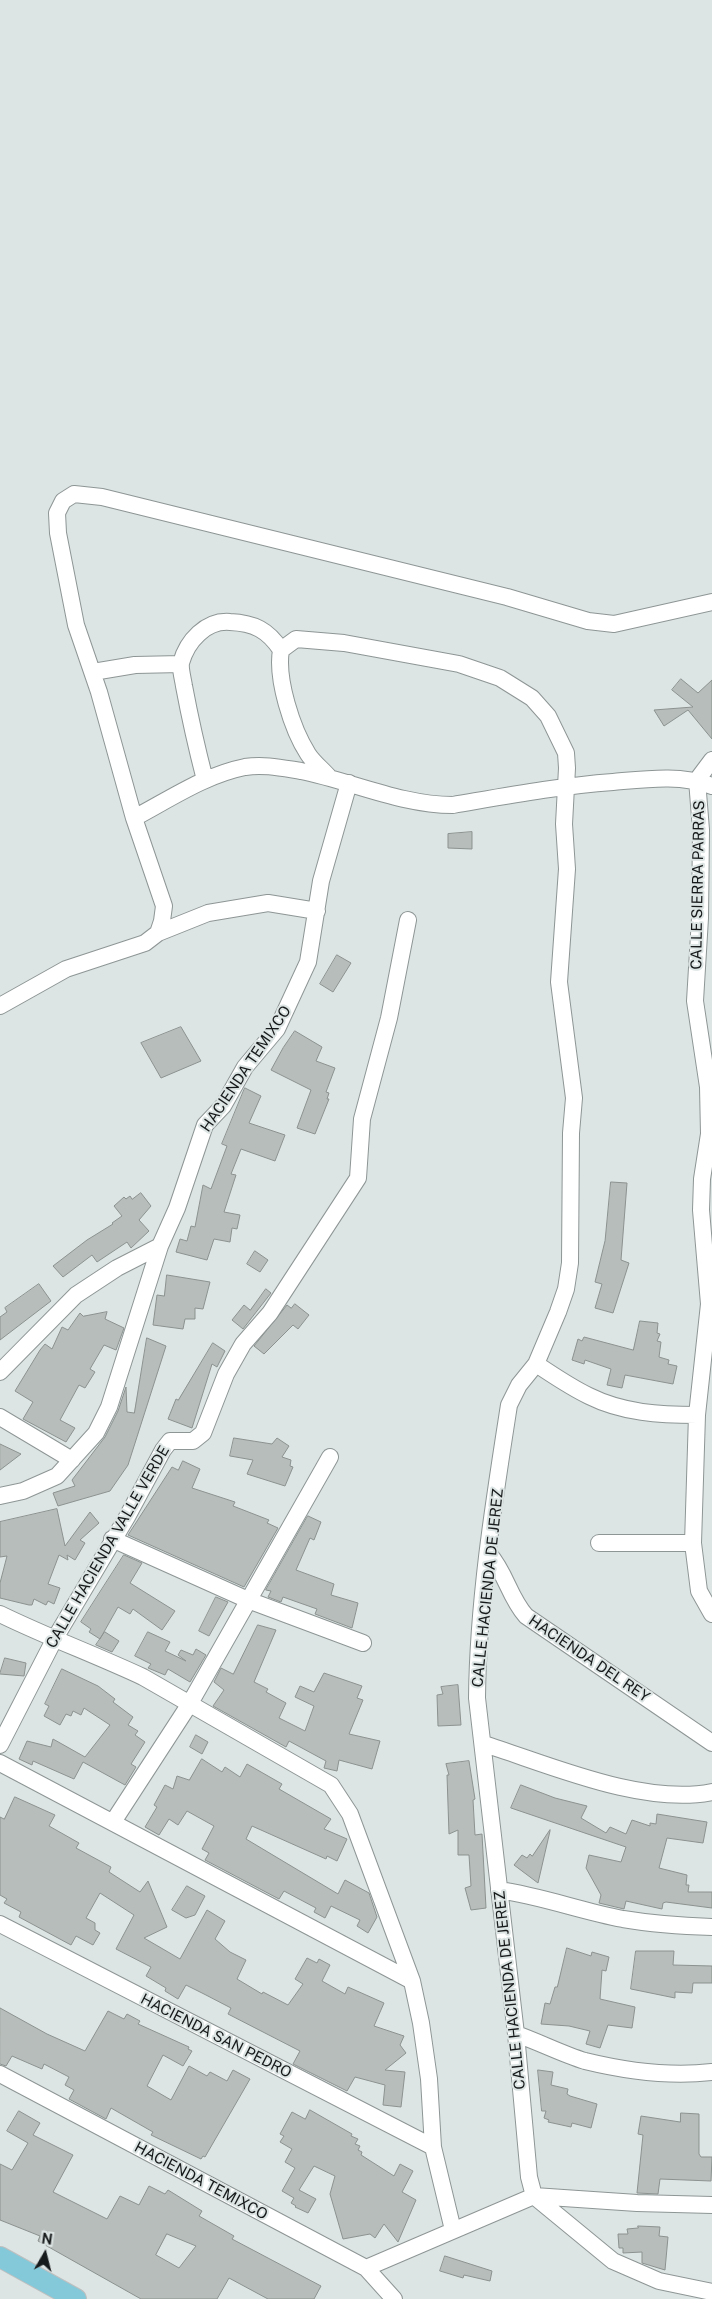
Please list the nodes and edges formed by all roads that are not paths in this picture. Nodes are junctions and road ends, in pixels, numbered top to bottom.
1 (712, 602) edge
2 (281, 650) junction
3 (181, 664) junction
4 (92, 672) junction
5 (712, 760) edge
6 (329, 777) junction
7 (205, 780) junction
8 (348, 783) junction
9 (705, 783) edge
10 (565, 786) junction
11 (134, 818) junction
12 (317, 911) junction
13 (408, 920) dead end
14 (158, 933) junction
15 (0, 1006) edge
16 (160, 1246) junction
17 (536, 1364) junction
18 (0, 1372) edge
19 (697, 1415) junction
20 (0, 1417) edge
21 (330, 1457) dead end
22 (72, 1460) junction
23 (0, 1496) edge
24 (112, 1539) junction
25 (599, 1543) dead end
26 (693, 1543) junction
27 (489, 1554) junction
28 (248, 1600) junction
29 (0, 1614) edge
30 (712, 1614) edge
31 (54, 1640) junction
32 (363, 1643) dead end
33 (189, 1705) junction
34 (712, 1743) edge
35 (484, 1744) junction
36 (0, 1745) edge
37 (0, 1763) edge
38 (712, 1792) edge
39 (113, 1822) junction
40 (499, 1890) junction
41 (0, 1924) edge
42 (712, 1927) edge
43 (412, 1981) junction
44 (516, 2034) junction
45 (712, 2072) edge
46 (0, 2074) edge
47 (433, 2147) junction
48 (534, 2196) junction
49 (712, 2206) edge
50 (453, 2230) junction
51 (0, 2257) edge
52 (366, 2268) junction
53 (712, 2292) edge
54 (76, 2299) edge
55 (394, 2299) edge

1 - 4 street
2 - 3 street
2 - 6 street
2 - 10 street, CALLE HACIENDA DE JEREZ
3 - 4 street
3 - 7 street
4 - 11 street
5 - 9 street
6 - 7 street
6 - 8 street
7 - 11 street
8 - 10 street
8 - 12 street, HACIENDA TEMIXCO
9 - 10 street
9 - 19 street, CALLE SIERRA PARRAS
10 - 17 street, CALLE HACIENDA DE JEREZ
11 - 14 street
12 - 14 street
12 - 16 street, HACIENDA TEMIXCO
13 - 24 street, CALLE HACIENDA VALLE VERDE
14 - 15 street
16 - 18 street
16 - 22 street, HACIENDA TEMIXCO
17 - 19 street
17 - 27 street, CALLE HACIENDA DE JEREZ
19 - 26 street, CALLE SIERRA PARRAS
20 - 22 street
21 - 28 street
22 - 23 street, HACIENDA TEMIXCO
24 - 28 street
24 - 31 street, CALLE HACIENDA VALLE VERDE
25 - 26 street
26 - 30 street, CALLE SIERRA PARRAS
27 - 34 street, HACIENDA DEL REY
27 - 35 street, CALLE HACIENDA DE JEREZ
28 - 32 street
28 - 33 street
29 - 31 street
31 - 33 street
31 - 36 street, CALLE HACIENDA VALLE VERDE
33 - 39 street
33 - 43 street
35 - 38 street
35 - 40 street, CALLE HACIENDA DE JEREZ
37 - 39 street
39 - 43 street
40 - 42 street
40 - 44 street, CALLE HACIENDA DE JEREZ
41 - 47 street, HACIENDA SAN PEDRO
43 - 47 street
44 - 45 street
44 - 48 street, CALLE HACIENDA DE JEREZ
46 - 52 street, HACIENDA TEMIXCO
47 - 50 street
48 - 49 street
48 - 50 street
48 - 53 street
50 - 52 street
51 - 54 main road
52 - 55 street, HACIENDA TEMIXCO

